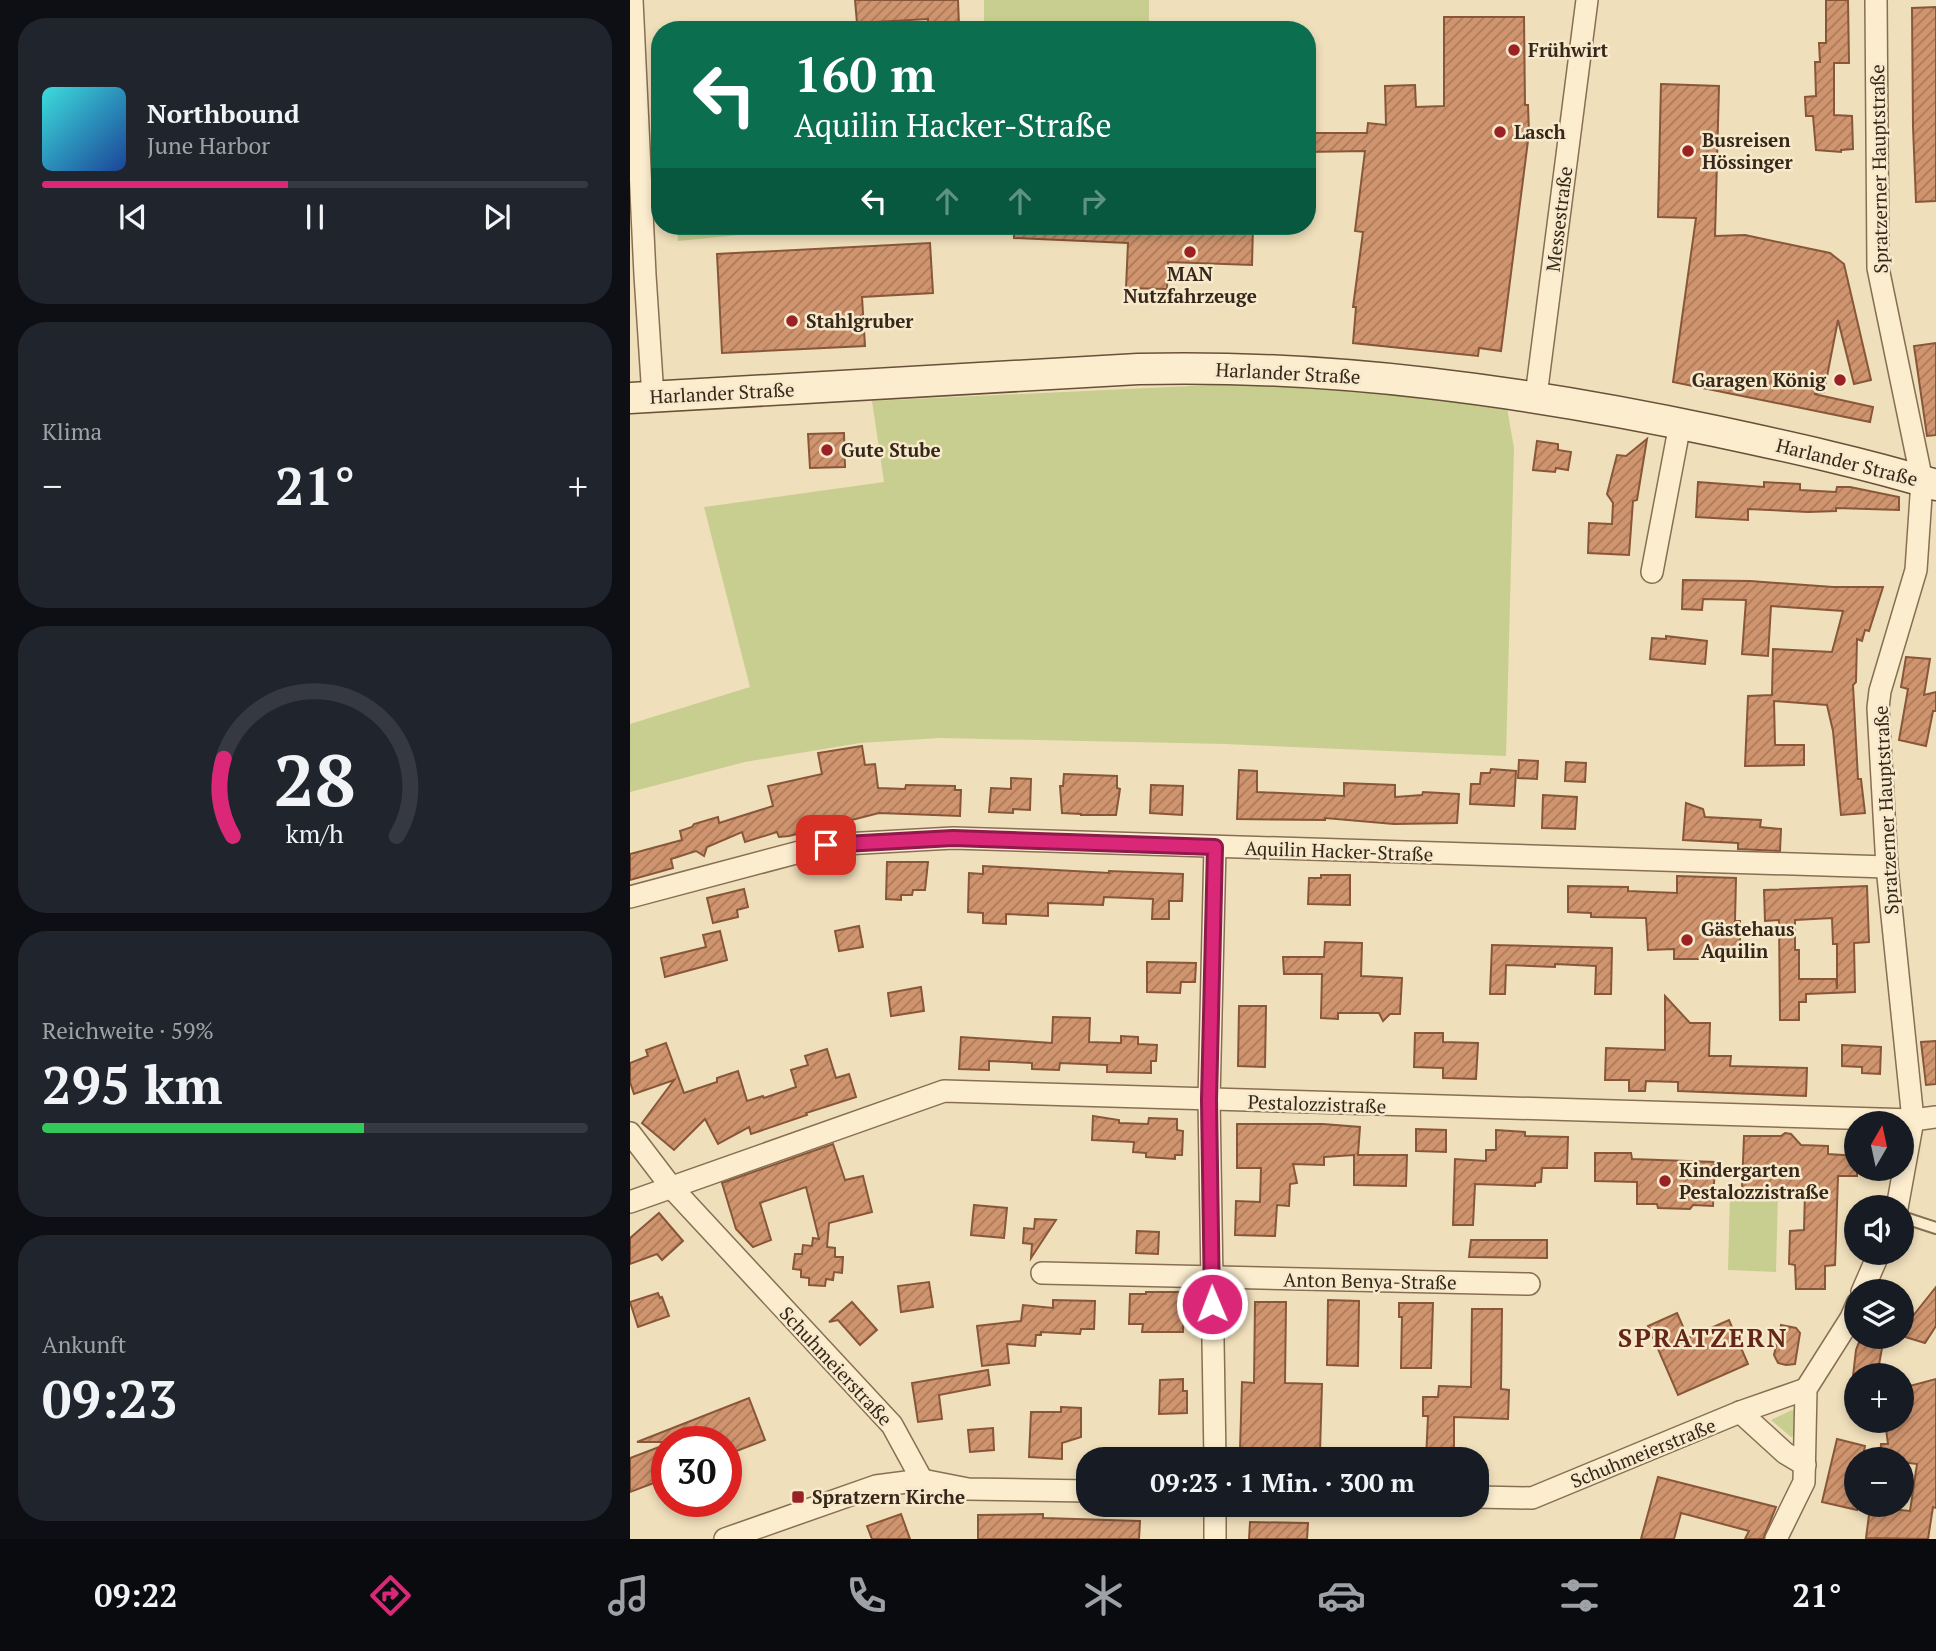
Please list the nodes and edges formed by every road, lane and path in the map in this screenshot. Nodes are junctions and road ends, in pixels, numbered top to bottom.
1 (632, 0) edge
2 (1587, 0) edge
3 (1876, 0) edge
4 (1536, 396) junction
5 (642, 397) edge
6 (1680, 424) junction
7 (1929, 483) edge
8 (1652, 572) dead end
9 (1215, 847) junction
10 (1887, 867) junction
11 (630, 897) edge
12 (1209, 1100) junction
13 (1912, 1111) edge
14 (1936, 1117) edge
15 (1844, 1118) edge
16 (1914, 1120) edge
17 (630, 1133) edge
18 (672, 1188) junction
19 (630, 1202) edge
20 (1914, 1221) edge
21 (1936, 1228) edge
22 (1042, 1273) dead end
23 (1211, 1278) junction
24 (1529, 1284) dead end
25 (1844, 1329) edge
26 (1806, 1389) junction
27 (1740, 1412) junction
28 (1215, 1447) edge
29 (1805, 1465) junction
30 (922, 1480) junction
31 (1076, 1491) edge
32 (1489, 1497) edge
33 (1215, 1517) edge
34 (725, 1539) edge
35 (1215, 1539) edge
36 (1776, 1539) edge

1 - 5 street
2 - 4 street, Messestraße
3 - 7 street, Spratzerner Hauptstraße
4 - 5 main road, Harlander Straße
4 - 6 main road, Harlander Straße
6 - 7 main road, Harlander Straße
6 - 8 street
7 - 10 street, Spratzerner Hauptstraße
9 - 10 street, Aquilin Hacker-Straße
9 - 11 street, Aquilin Hacker-Straße
9 - 12 street
10 - 13 street, Spratzerner Hauptstraße
12 - 15 street, Pestalozzistraße
12 - 18 street, Pestalozzistraße
12 - 23 street
14 - 16 street, Pestalozzistraße
17 - 18 street, Schuhmeierstraße
18 - 19 street, Pestalozzistraße
18 - 30 street, Schuhmeierstraße
20 - 21 lane
22 - 23 street, Anton Benya-Straße
23 - 24 street, Anton Benya-Straße
23 - 28 street
25 - 26 street
26 - 27 street, Schuhmeierstraße
26 - 29 street
27 - 29 street
27 - 32 street, Schuhmeierstraße
29 - 36 street
30 - 31 street
30 - 34 street
33 - 35 street

